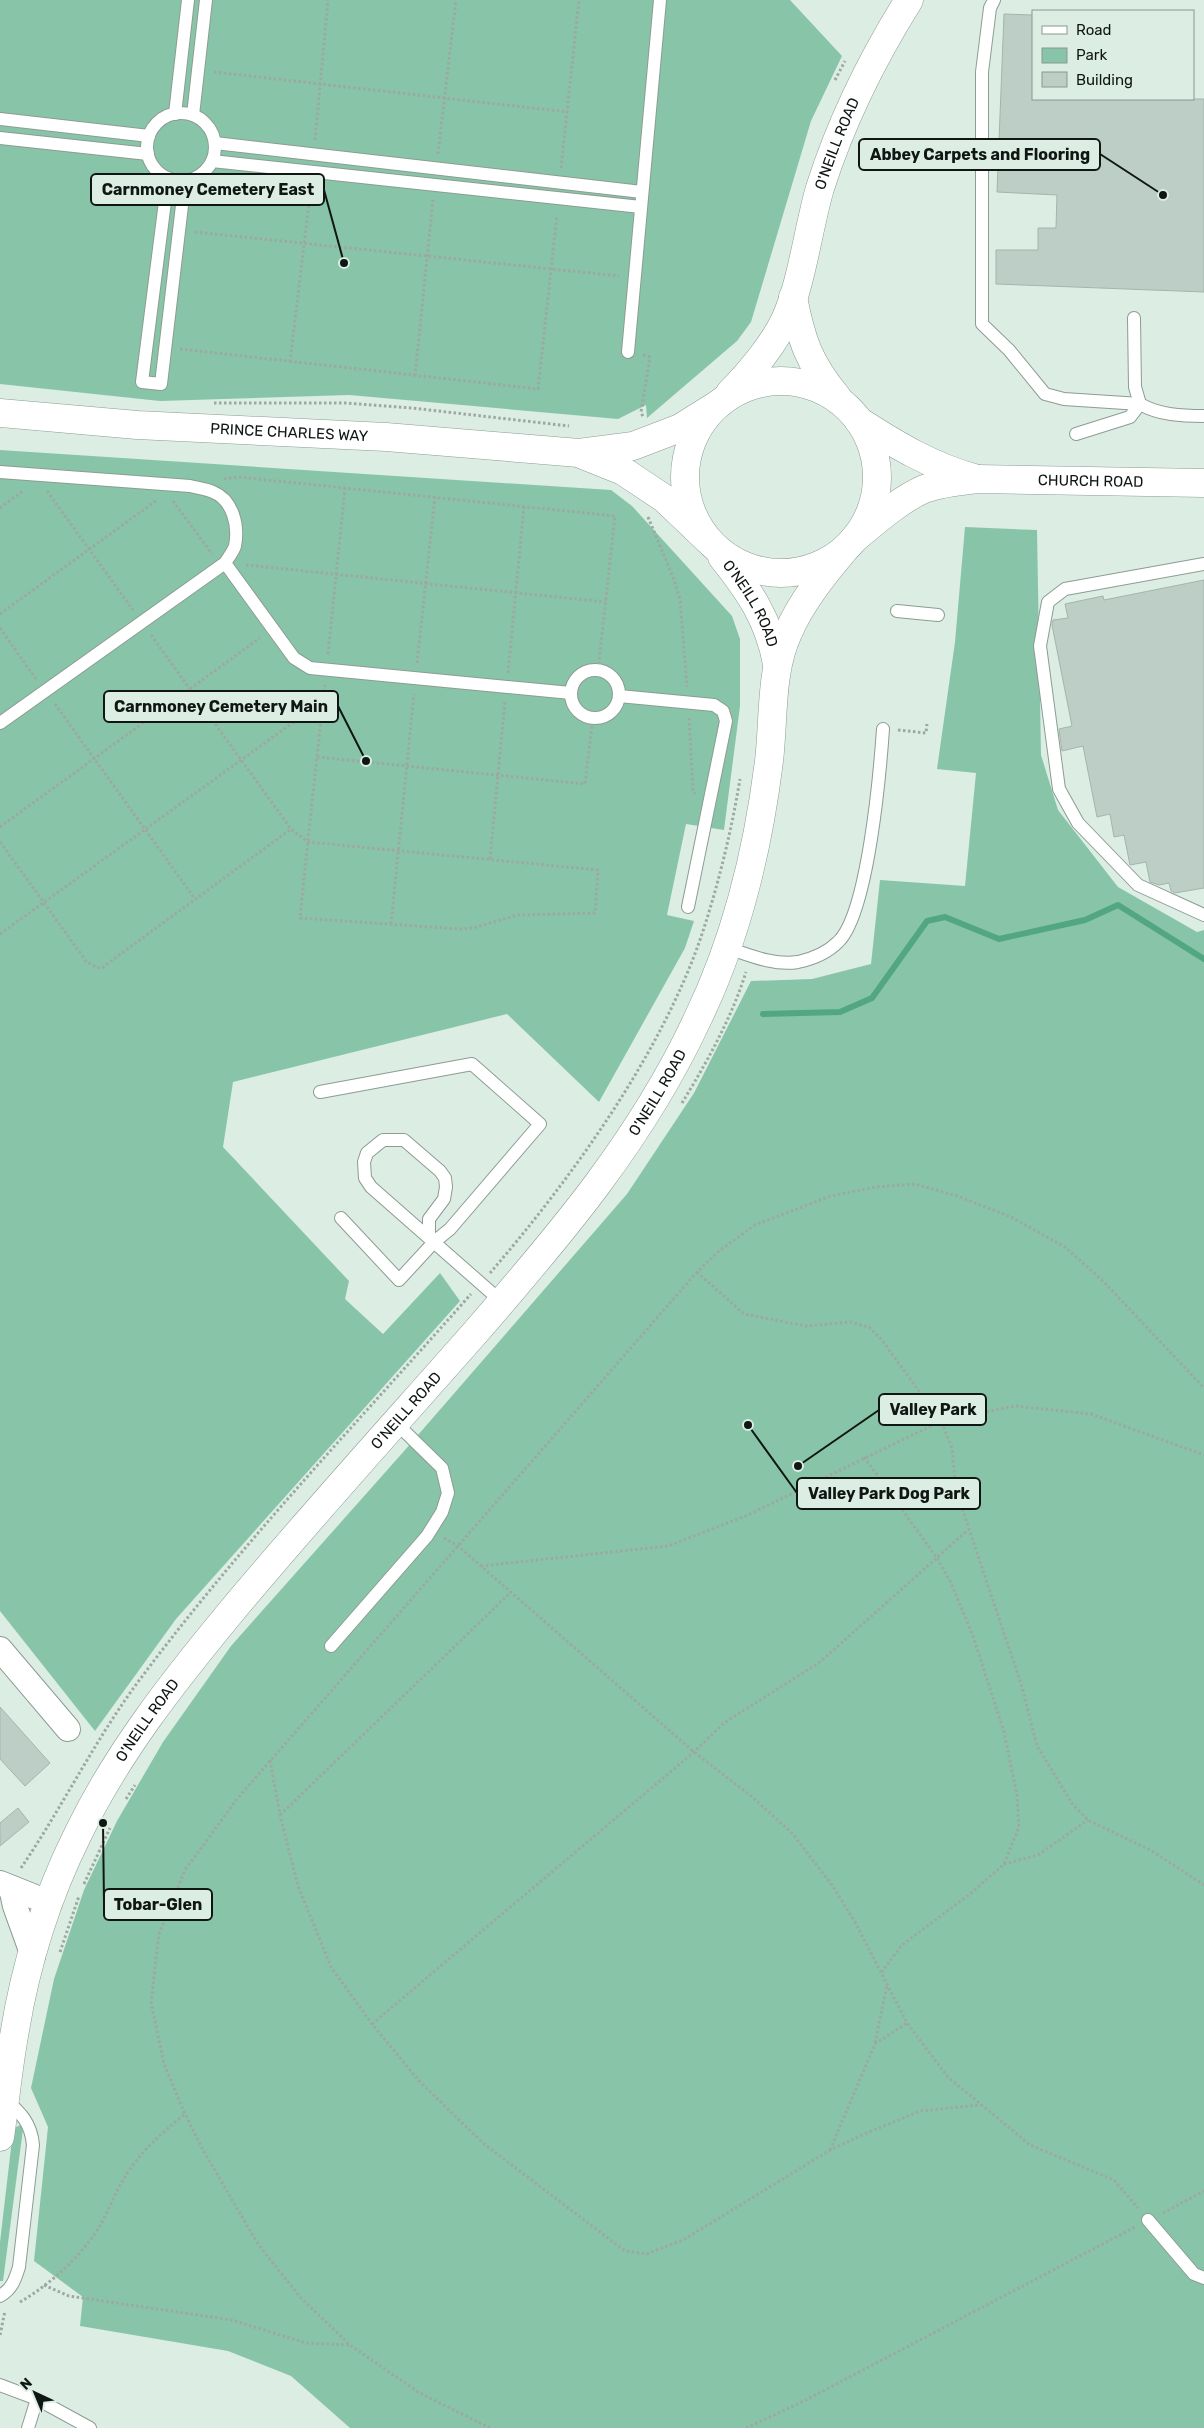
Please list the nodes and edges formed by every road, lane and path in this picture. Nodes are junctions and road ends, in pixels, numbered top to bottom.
1 (188, 0) edge
2 (206, 0) edge
3 (579, 0) edge
4 (660, 0) edge
5 (909, 0) edge
6 (994, 0) edge
7 (198, 70) junction
8 (568, 112) junction
9 (175, 114) junction
10 (193, 115) junction
11 (0, 119) edge
12 (36, 123) junction
13 (149, 136) junction
14 (0, 138) edge
15 (33, 142) junction
16 (215, 143) junction
17 (148, 154) junction
18 (212, 161) junction
19 (168, 178) junction
20 (185, 180) junction
21 (560, 182) junction
22 (642, 192) junction
23 (559, 198) junction
24 (641, 207) junction
25 (179, 231) junction
26 (551, 269) junction
27 (635, 277) junction
28 (793, 297) junction
29 (1134, 318) dead end
30 (165, 348) junction
31 (628, 352) joint
32 (721, 402) junction
33 (209, 403) dead end
34 (1140, 404) junction
35 (641, 412) dead end
36 (851, 412) junction
37 (0, 413) edge
38 (1204, 416) edge
39 (1076, 434) dead end
40 (578, 440) junction
41 (0, 472) edge
42 (37, 477) junction
43 (978, 479) junction
44 (219, 480) dead end
45 (1204, 483) edge
46 (164, 488) junction
47 (345, 488) junction
48 (435, 497) junction
49 (0, 508) edge
50 (645, 512) dead end
51 (710, 543) junction
52 (850, 544) junction
53 (89, 549) junction
54 (1204, 564) edge
55 (223, 565) junction
56 (336, 574) junction
57 (426, 584) junction
58 (606, 602) junction
59 (897, 611) dead end
60 (0, 614) edge
61 (938, 615) dead end
62 (142, 622) junction
63 (0, 628) edge
64 (272, 629) junction
65 (777, 668) junction
66 (327, 670) junction
67 (598, 671) junction
68 (416, 678) junction
69 (190, 689) junction
70 (687, 690) dead end
71 (45, 691) junction
72 (571, 693) junction
73 (619, 696) junction
74 (323, 700) junction
75 (689, 713) dead end
76 (593, 718) junction
77 (0, 723) edge
78 (927, 724) dead end
79 (884, 729) joint
80 (94, 758) junction
81 (317, 758) junction
82 (241, 760) junction
83 (406, 767) junction
84 (742, 771) dead end
85 (708, 810) junction
86 (0, 827) edge
87 (145, 829) junction
88 (291, 829) junction
89 (0, 842) edge
90 (308, 842) junction
91 (398, 851) junction
92 (195, 899) junction
93 (44, 902) junction
94 (688, 907) dead end
95 (1204, 915) edge
96 (391, 924) junction
97 (0, 934) edge
98 (739, 952) junction
99 (320, 1092) dead end
100 (678, 1110) dead end
101 (341, 1218) dead end
102 (431, 1239) junction
103 (698, 1272) junction
104 (480, 1284) junction
105 (502, 1302) junction
106 (1204, 1388) edge
107 (941, 1420) junction
108 (396, 1423) junction
109 (1204, 1454) edge
110 (864, 1457) junction
111 (432, 1529) junction
112 (968, 1530) junction
113 (458, 1546) junction
114 (937, 1558) junction
115 (480, 1566) junction
116 (511, 1592) junction
117 (331, 1646) dead end
118 (0, 1649) edge
119 (68, 1729) dead end
120 (694, 1752) junction
121 (270, 1760) junction
122 (137, 1781) dead end
123 (123, 1805) dead end
124 (280, 1816) junction
125 (1088, 1820) junction
126 (113, 1821) dead end
127 (1004, 1864) junction
128 (1204, 1885) edge
129 (6, 1886) edge
130 (50, 1903) junction
131 (45, 1958) junction
132 (881, 1973) junction
133 (887, 1985) junction
134 (907, 2023) junction
135 (372, 2024) junction
136 (7, 2032) edge
137 (875, 2044) junction
138 (5, 2099) junction
139 (981, 2105) junction
140 (185, 2114) junction
141 (0, 2137) edge
142 (830, 2150) junction
143 (1204, 2191) edge
144 (1148, 2220) junction
145 (1204, 2278) edge
146 (44, 2285) junction
147 (0, 2296) edge
148 (16, 2305) dead end
149 (10, 2306) dead end
150 (0, 2334) edge
151 (350, 2345) junction
152 (0, 2385) edge
153 (37, 2399) junction
154 (28, 2428) edge
155 (90, 2428) edge
156 (490, 2428) edge
157 (746, 2428) edge

1 - 9 lane
2 - 7 lane
3 - 8 path
4 - 22 lane
5 - 28 main road, O'NEILL ROAD
6 - 34 lane
7 - 8 path
7 - 10 lane
8 - 21 path
9 - 10 lane
9 - 13 lane
10 - 16 lane
11 - 12 lane
12 - 13 lane
12 - 15 lane
13 - 17 lane
14 - 15 lane
15 - 17 lane
16 - 18 lane
16 - 21 lane
17 - 19 lane
18 - 20 lane
18 - 23 lane
19 - 20 lane
19 - 30 lane
20 - 25 lane
21 - 22 lane
22 - 24 lane
23 - 24 lane
23 - 26 path
24 - 27 lane
25 - 26 path
25 - 30 lane
26 - 27 path
26 - 30 path
27 - 31 lane
28 - 32 main road, O'NEILL ROAD
28 - 36 main road, O'NEILL ROAD
29 - 34 lane
31 - 35 path
32 - 36 main road, CHURCH ROAD
32 - 40 main road, PRINCE CHARLES WAY
32 - 51 main road
33 - 40 path
34 - 38 lane
34 - 39 lane
36 - 43 main road, CHURCH ROAD
36 - 52 main road
37 - 40 main road, PRINCE CHARLES WAY
40 - 51 main road, PRINCE CHARLES WAY
41 - 42 lane
42 - 46 lane
42 - 49 path
42 - 53 path
43 - 45 main road, CHURCH ROAD
43 - 52 main road, CHURCH ROAD
44 - 47 path
46 - 53 path
46 - 55 path
46 - 55 lane
47 - 48 path
47 - 56 path
48 - 57 path
48 - 58 path
50 - 70 path
51 - 52 main road
51 - 65 main road, O'NEILL ROAD
52 - 65 main road, O'NEILL ROAD
53 - 60 path
53 - 62 path
54 - 95 lane
55 - 56 path
55 - 62 lane
55 - 64 lane
56 - 57 path
56 - 66 path
57 - 58 path
57 - 68 path
58 - 67 path
59 - 61 lane
62 - 69 path
62 - 71 lane
63 - 71 path
64 - 66 lane
64 - 69 path
65 - 98 main road, O'NEILL ROAD
66 - 68 lane
66 - 74 path
67 - 72 lane
67 - 73 lane
68 - 72 lane
68 - 83 path
69 - 80 path
69 - 82 path
71 - 77 lane
71 - 80 path
72 - 76 lane
73 - 76 lane
73 - 85 lane
74 - 81 path
74 - 82 path
75 - 85 path
76 - 83 path
78 - 79 path
79 - 98 lane
80 - 86 path
80 - 87 path
81 - 83 path
81 - 90 path
82 - 87 path
82 - 88 path
83 - 91 path
84 - 104 path
85 - 94 lane
87 - 92 path
87 - 93 path
88 - 90 path
88 - 92 path
89 - 93 path
90 - 91 path
90 - 96 path
91 - 96 path
91 - 96 path
92 - 93 path
93 - 97 path
98 - 100 path
98 - 105 main road, O'NEILL ROAD
99 - 102 lane
101 - 102 lane
102 - 102 lane
102 - 104 lane
103 - 106 path
103 - 107 path
103 - 113 path
104 - 105 lane
104 - 129 path
105 - 108 main road, O'NEILL ROAD
107 - 109 path
107 - 110 path
107 - 112 path
108 - 111 lane
108 - 130 main road, O'NEILL ROAD
110 - 114 path
110 - 115 path
111 - 113 path
111 - 117 lane
112 - 114 path
112 - 125 path
113 - 115 path
113 - 121 path
114 - 120 path
114 - 127 path
115 - 116 path
116 - 120 path
116 - 124 path
118 - 119 street
120 - 132 path
120 - 135 path
121 - 124 path
121 - 140 path
122 - 123 path
124 - 135 path
125 - 127 path
125 - 128 path
126 - 131 path
127 - 132 path
129 - 130 street
129 - 131 street
130 - 131 main road, O'NEILL ROAD
131 - 136 main road, O'NEILL ROAD
132 - 133 path
133 - 134 path
133 - 137 path
134 - 137 path
134 - 139 path
135 - 142 path
136 - 138 main road, O'NEILL ROAD
137 - 142 path
138 - 141 main road, O'NEILL ROAD
138 - 147 lane
139 - 142 path
139 - 144 path
140 - 146 path
140 - 151 path
143 - 144 path
144 - 145 lane
144 - 157 path
146 - 148 path
146 - 151 path
149 - 150 path
151 - 156 path
152 - 153 lane
153 - 154 lane
153 - 155 lane

